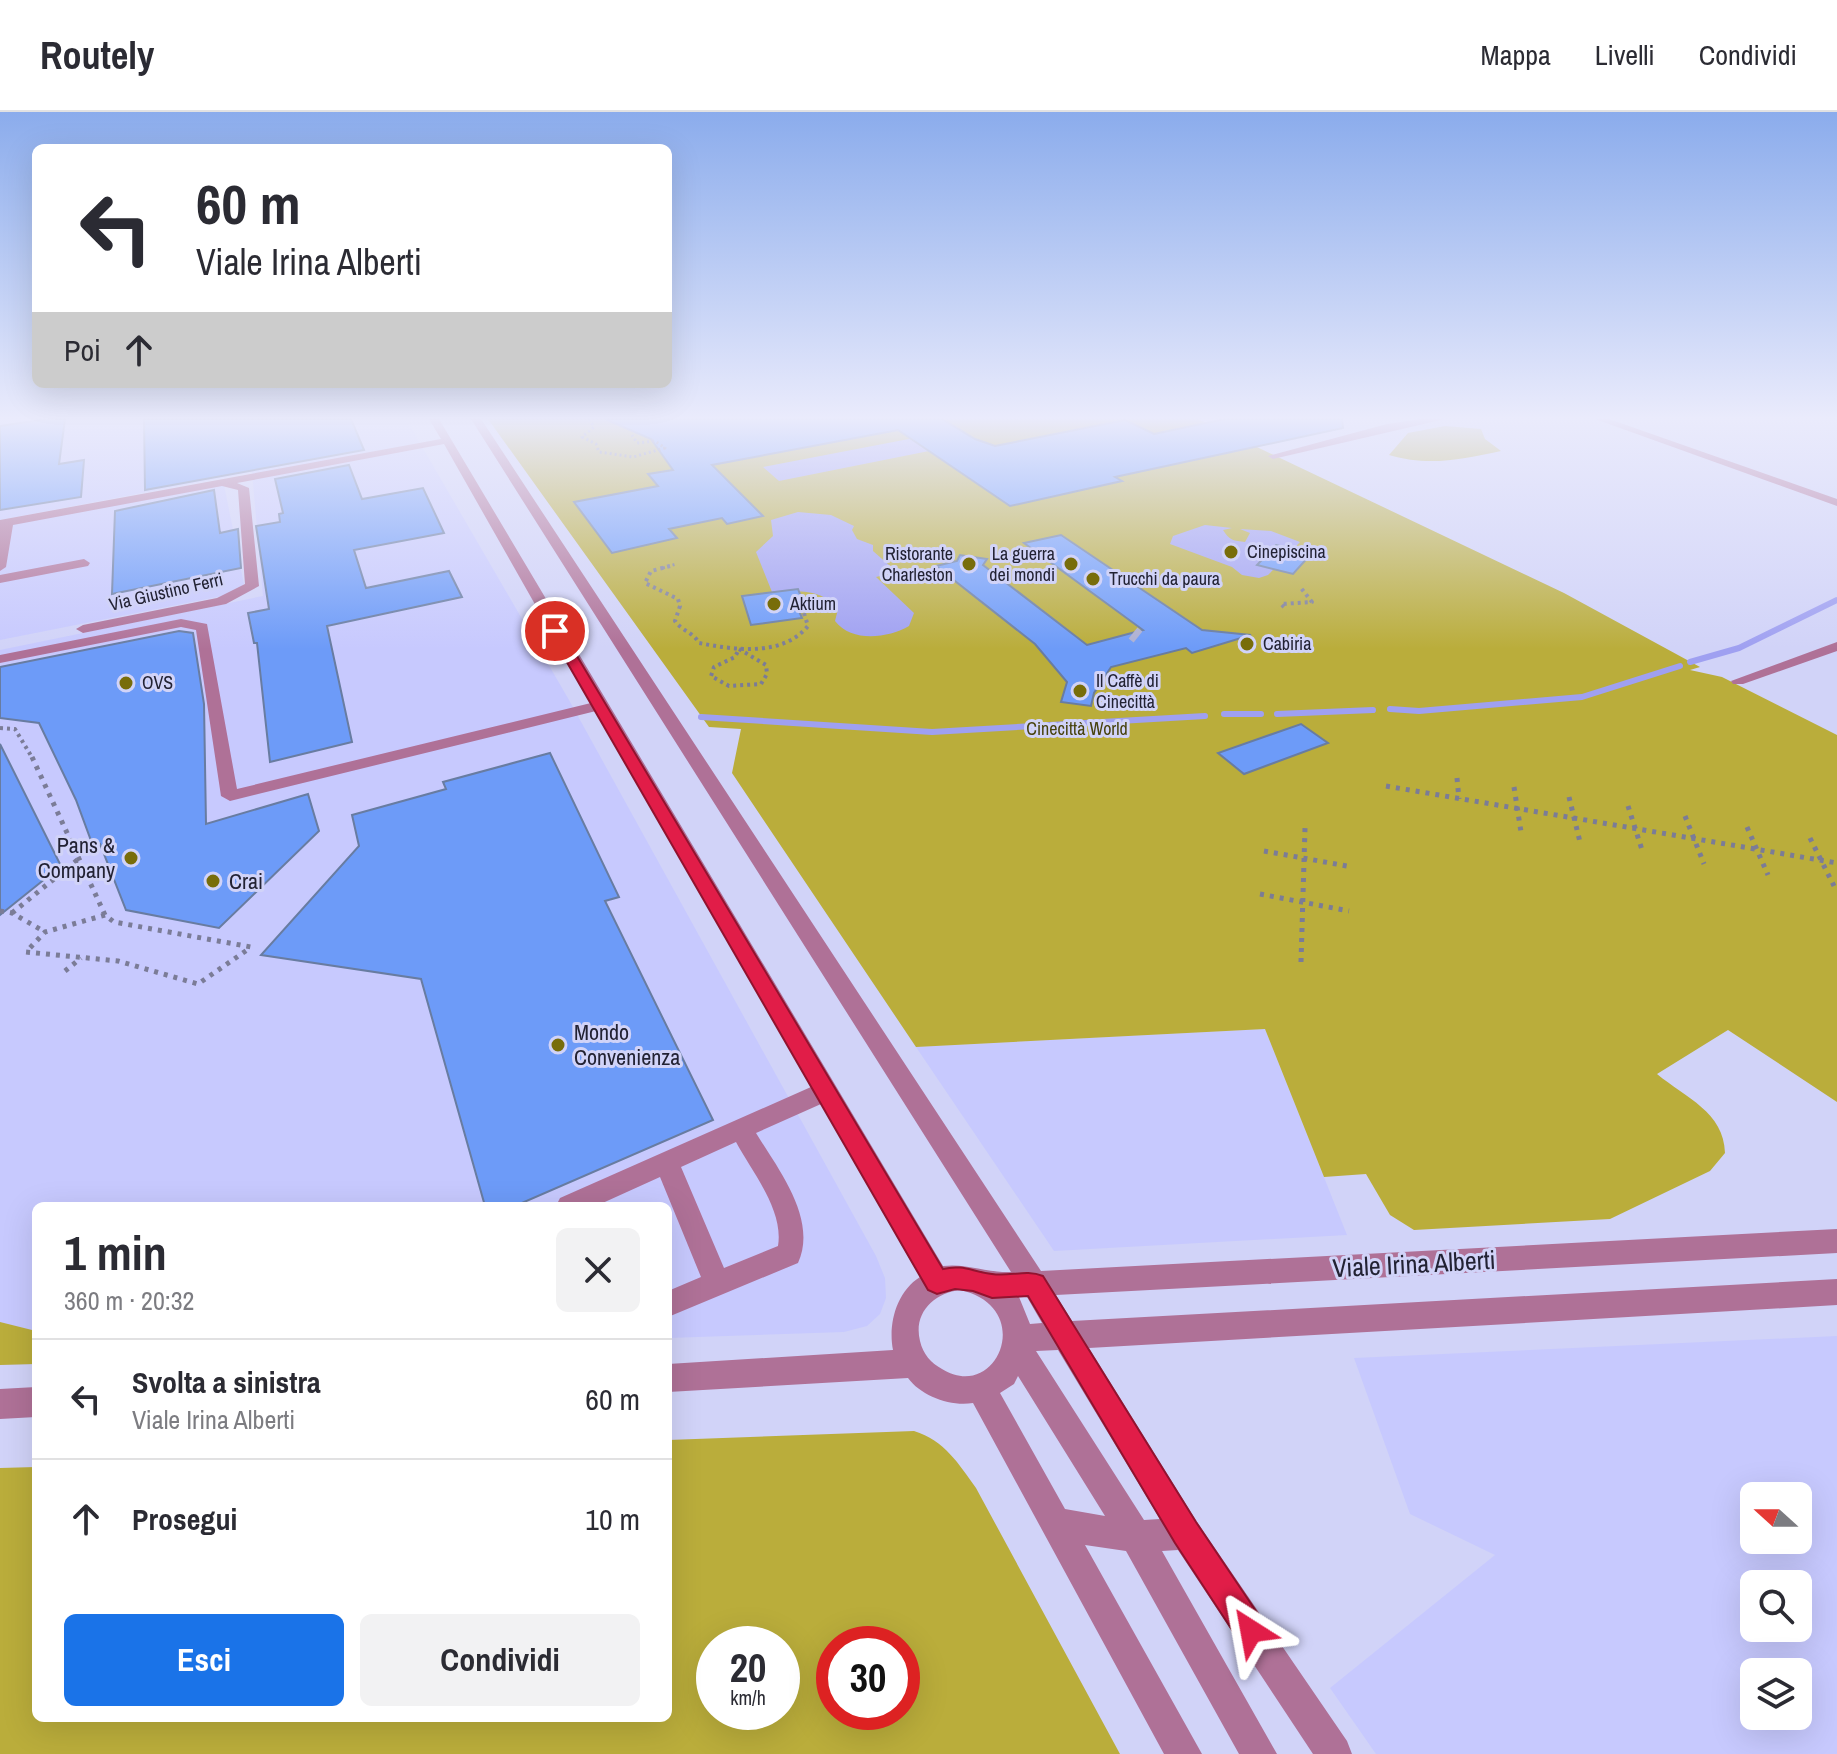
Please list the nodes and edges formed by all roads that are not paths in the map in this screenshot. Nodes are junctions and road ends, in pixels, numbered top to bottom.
1 (143, 496) edge
2 (244, 496) edge
3 (478, 496) edge
4 (525, 496) edge
5 (1816, 496) edge
6 (1837, 503) edge
7 (4, 523) edge
8 (84, 563) dead end
9 (0, 567) edge
10 (0, 579) edge
11 (0, 645) edge
12 (1837, 646) edge
13 (0, 659) edge
14 (1738, 681) dead end
15 (600, 705) junction
16 (826, 1091) junction
17 (740, 1128) junction
18 (666, 1161) junction
19 (583, 1202) edge
20 (1837, 1241) edge
21 (937, 1282) junction
22 (1034, 1284) junction
23 (718, 1285) junction
24 (992, 1286) junction
25 (1837, 1292) edge
26 (672, 1302) edge
27 (1068, 1337) junction
28 (1019, 1344) junction
29 (913, 1363) junction
30 (672, 1378) edge
31 (981, 1389) junction
32 (32, 1402) edge
33 (0, 1404) edge
34 (1057, 1524) junction
35 (1186, 1533) junction
36 (1136, 1537) junction
37 (1184, 1754) edge
38 (1259, 1754) edge
39 (1334, 1754) edge

1 - 7 street
2 - 11 street, Via Giustino Ferri
3 - 15 street
4 - 22 street
5 - 6 street
7 - 9 street
8 - 10 street
12 - 14 street
13 - 15 street
15 - 16 street
16 - 17 street
16 - 21 street
17 - 18 street
17 - 23 street
18 - 19 street
18 - 23 street
20 - 22 street, Viale Irina Alberti
21 - 24 street
21 - 29 street
22 - 24 street, Viale Irina Alberti
22 - 27 street
23 - 26 street
24 - 28 street
25 - 27 street
27 - 28 street
27 - 35 street
28 - 31 street
28 - 36 street
29 - 30 street
29 - 31 street
31 - 34 street
32 - 33 street
34 - 36 street
34 - 37 street
35 - 36 street
35 - 39 street
36 - 38 street

